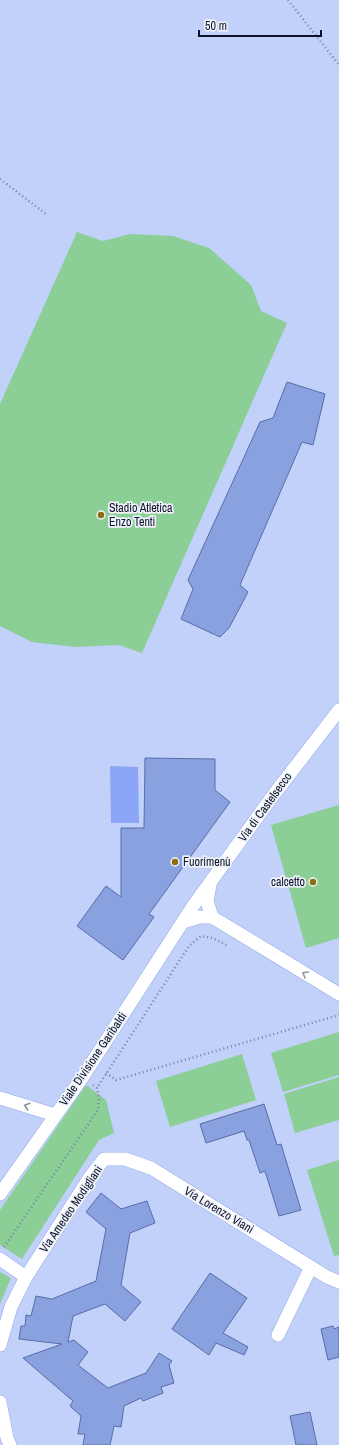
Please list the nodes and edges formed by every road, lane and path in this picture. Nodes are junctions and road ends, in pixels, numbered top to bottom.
1 (288, 0) edge
2 (339, 65) edge
3 (0, 179) edge
4 (46, 214) dead end
5 (339, 710) edge
6 (211, 882) junction
7 (193, 906) joint
8 (212, 917) junction
9 (183, 922) junction
10 (228, 946) dead end
11 (339, 994) edge
12 (339, 1014) edge
13 (97, 1088) dead end
14 (0, 1098) edge
15 (55, 1115) junction
16 (125, 1159) joint
17 (0, 1194) edge
18 (1, 1254) edge
19 (311, 1267) junction
20 (26, 1277) junction
21 (339, 1282) edge
22 (278, 1335) dead end
23 (0, 1345) edge
24 (0, 1402) edge
25 (10, 1445) edge

1 - 2 path
3 - 4 path
5 - 6 street, Via di Castelsecco
6 - 7 street, Via di Castelsecco
6 - 8 street
7 - 9 street, Viale Divisione Garibaldi
8 - 9 street
11 -> 8 street
9 - 15 street, Viale Divisione Garibaldi
10 - 12 path
13 - 18 path
15 -> 14 street
15 - 17 street, Viale Divisione Garibaldi
16 - 19 street, Via Lorenzo Viani
16 - 20 street, Via Amedeo Modigliani
18 - 20 street
19 - 21 street, Via Lorenzo Viani
19 - 22 street
20 - 23 street, Via Amedeo Modigliani
24 - 25 street

